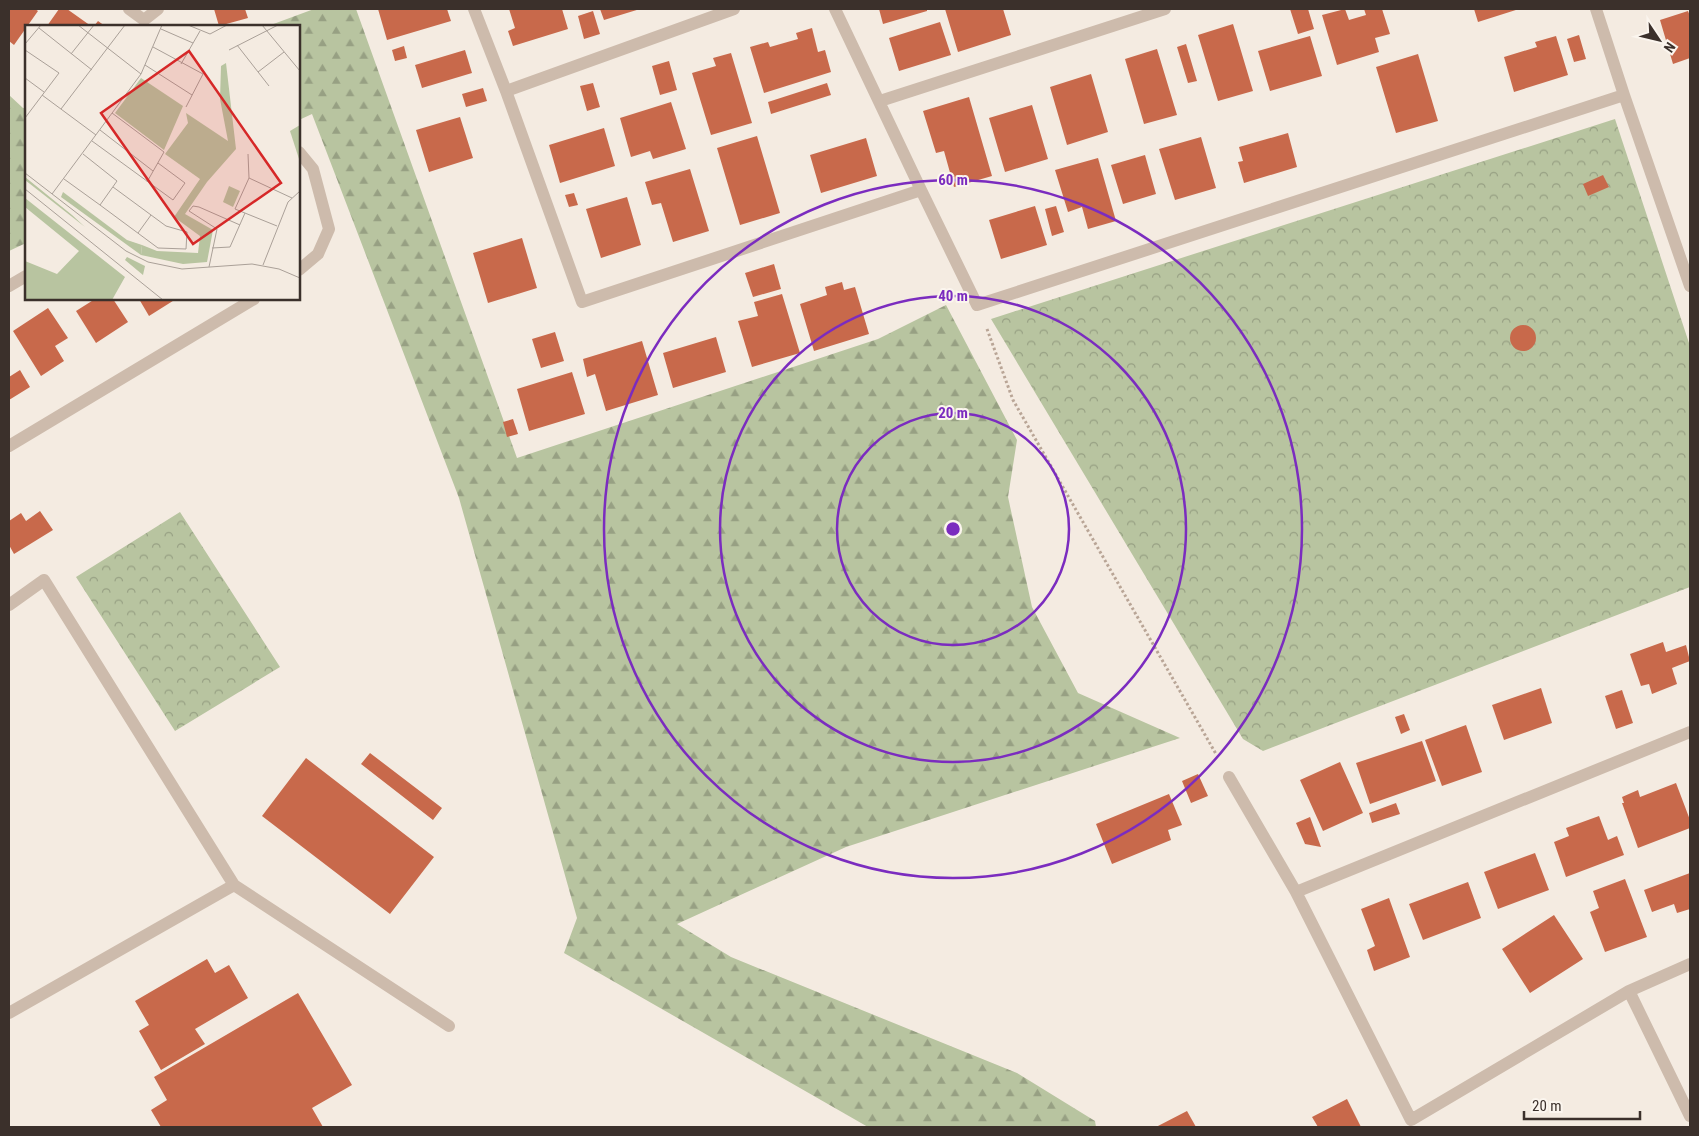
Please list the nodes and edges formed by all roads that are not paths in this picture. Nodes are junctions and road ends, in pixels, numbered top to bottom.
1 (130, 9) edge
2 (158, 9) edge
3 (474, 9) edge
4 (734, 9) edge
5 (835, 9) edge
6 (1165, 9) edge
7 (1596, 9) edge
8 (506, 91) junction
9 (1624, 95) junction
10 (880, 101) junction
11 (300, 153) edge
12 (921, 190) junction
13 (300, 269) edge
14 (25, 277) edge
15 (9, 286) edge
16 (1690, 286) edge
17 (252, 300) edge
18 (9, 446) edge
19 (9, 605) edge
20 (1690, 732) edge
21 (1229, 777) road end
22 (234, 885) junction
23 (1296, 892) junction
24 (1690, 964) edge
25 (1629, 990) junction
26 (9, 1013) edge
27 (449, 1026) dead end
28 (1690, 1116) edge

1 - 2 street
3 - 8 street
4 - 8 street
5 - 10 street
6 - 10 street
7 - 9 street
8 - 12 street
9 - 12 street
9 - 16 street
10 - 12 street
11 - 13 street
14 - 15 street
17 - 18 street
19 - 22 street
20 - 23 street
21 - 23 street
22 - 26 street
22 - 27 street
23 - 25 street
24 - 25 street
25 - 28 street

